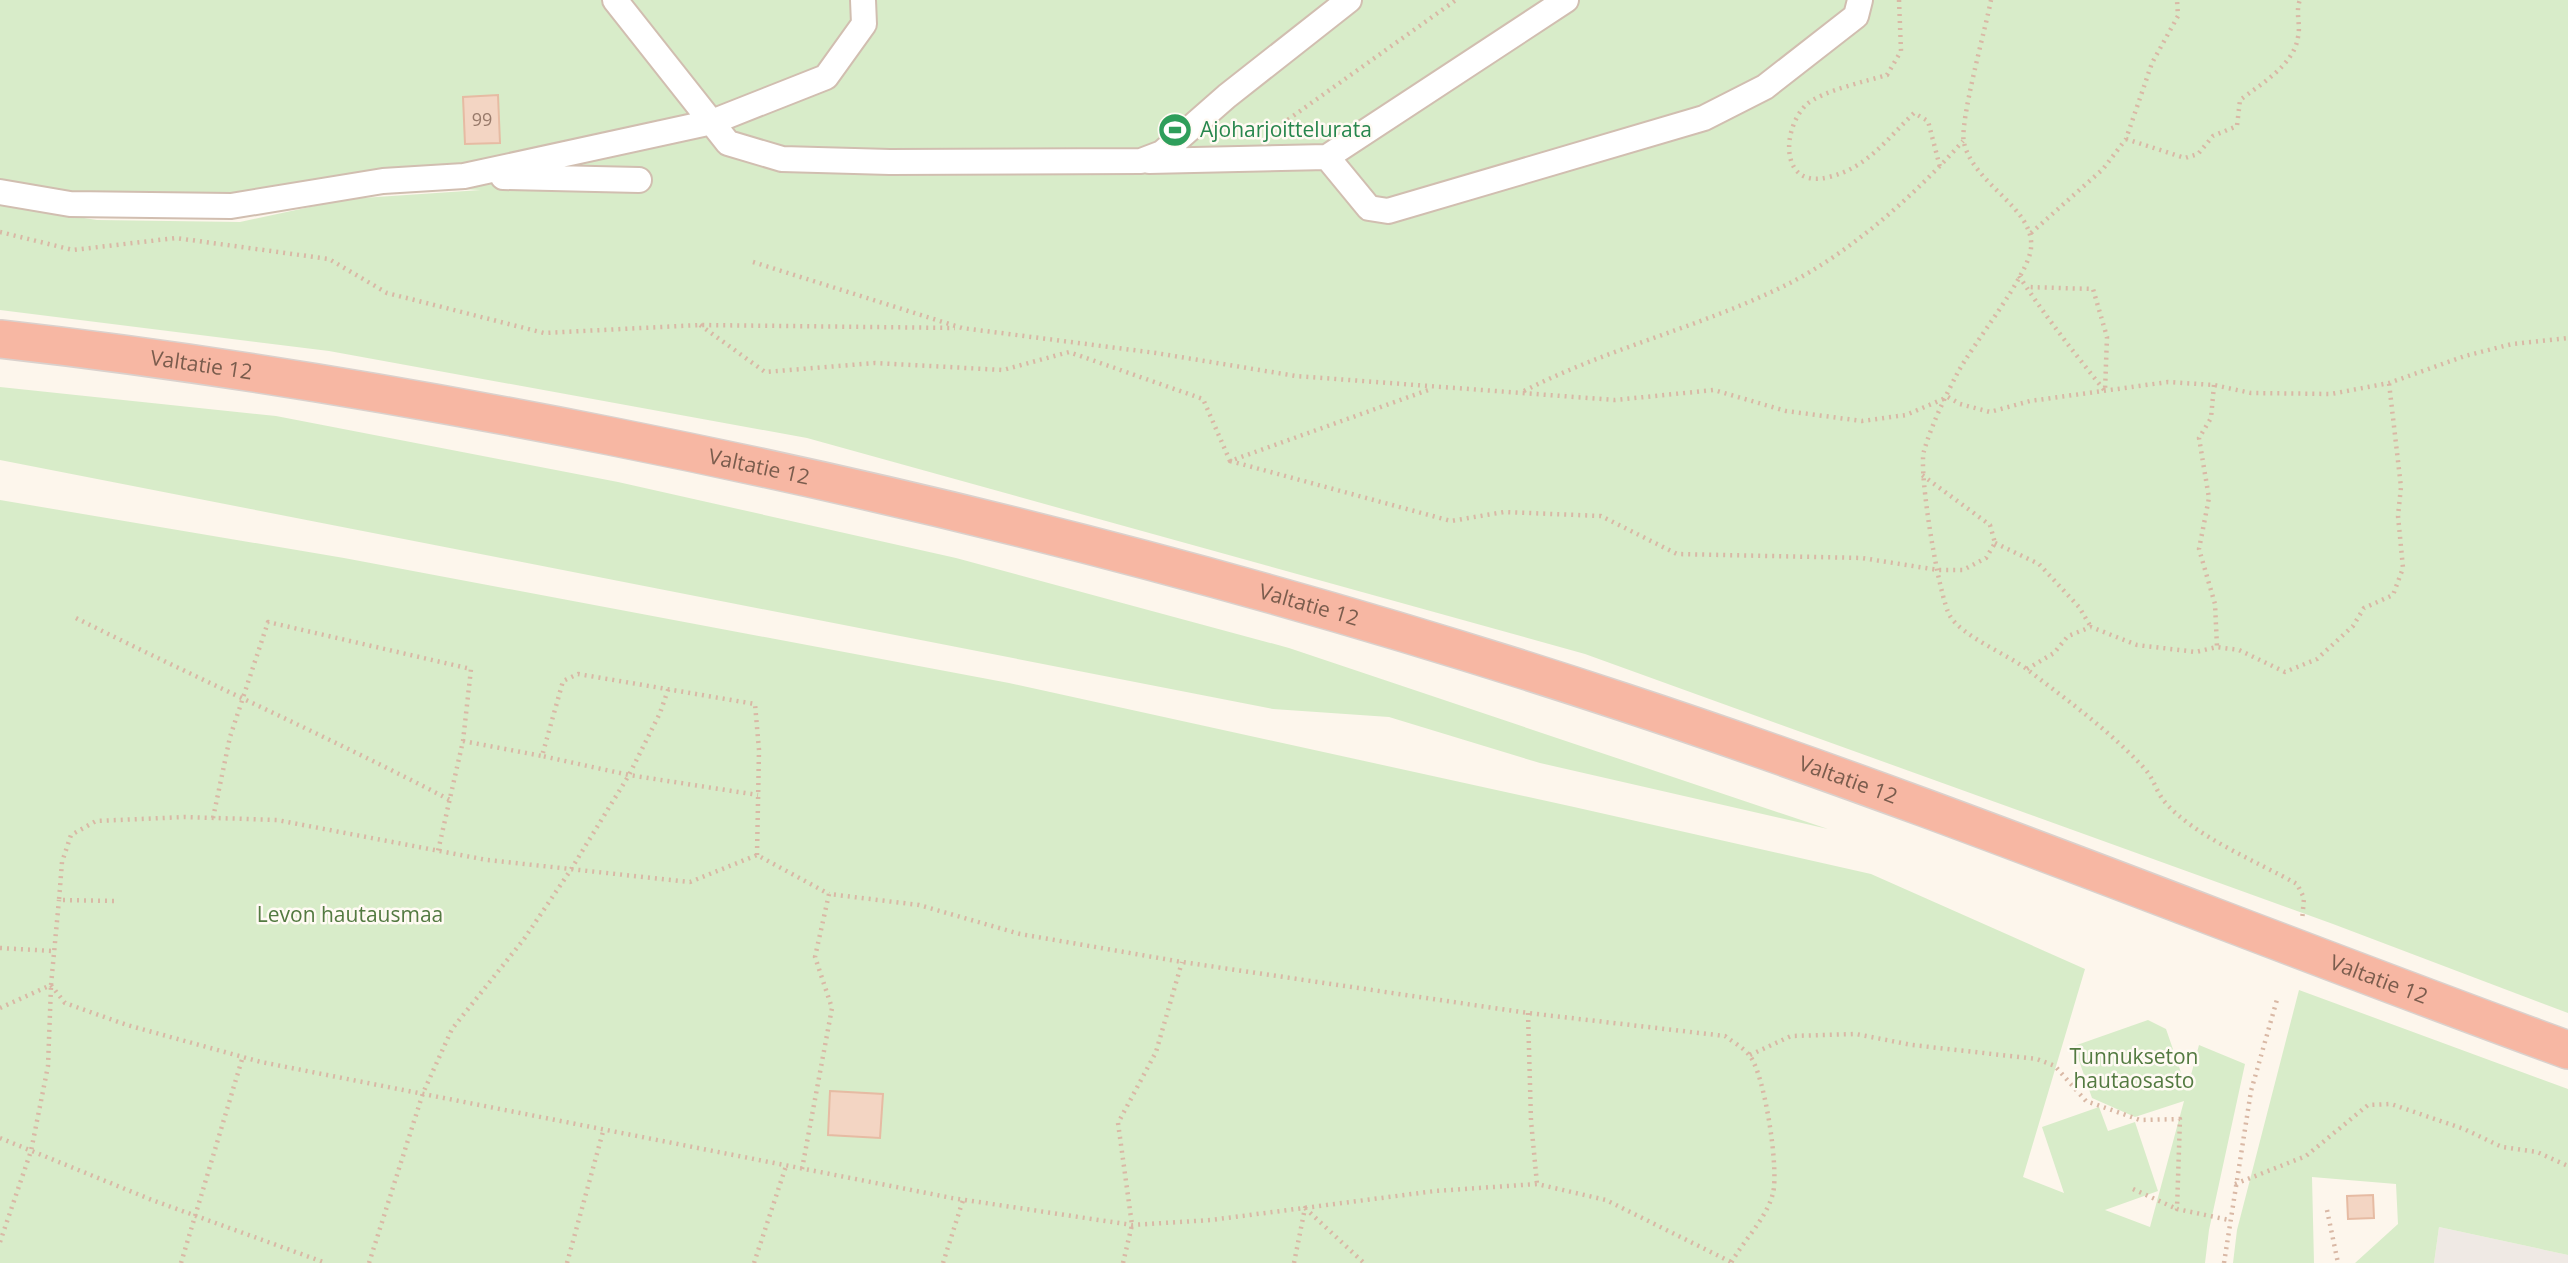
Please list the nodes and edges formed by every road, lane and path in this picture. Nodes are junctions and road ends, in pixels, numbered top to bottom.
1 (615, 0) edge
2 (863, 0) edge
3 (1349, 0) edge
4 (1455, 0) edge
5 (1566, 0) edge
6 (1860, 0) edge
7 (1899, 0) edge
8 (1991, 0) edge
9 (2177, 0) edge
10 (2300, 0) edge
11 (712, 121) junction
12 (2126, 139) junction
13 (1963, 141) junction
14 (1327, 157) junction
15 (1233, 159) junction
16 (1141, 162) junction
17 (1940, 167) junction
18 (464, 176) junction
19 (639, 180) dead end
20 (0, 192) edge
21 (0, 232) edge
22 (2031, 233) junction
23 (753, 262) dead end
24 (2019, 276) junction
25 (2027, 287) junction
26 (700, 325) junction
27 (962, 328) junction
28 (2568, 338) edge
29 (0, 339) edge
30 (2389, 383) junction
31 (2214, 384) junction
32 (1434, 388) junction
33 (1523, 391) junction
34 (2105, 391) junction
35 (1948, 397) junction
36 (1230, 461) junction
37 (1923, 475) junction
38 (1995, 543) junction
39 (1938, 570) junction
40 (76, 618) dead end
41 (2091, 627) junction
42 (2217, 647) junction
43 (2026, 669) junction
44 (668, 687) junction
45 (242, 701) junction
46 (463, 741) junction
47 (542, 756) junction
48 (629, 775) junction
49 (758, 794) junction
50 (450, 800) junction
51 (213, 818) junction
52 (438, 851) junction
53 (757, 855) junction
54 (570, 871) junction
55 (829, 894) junction
56 (59, 900) junction
57 (114, 901) dead end
58 (2301, 922) dead end
59 (0, 948) edge
60 (53, 951) junction
61 (1182, 962) junction
62 (51, 985) junction
63 (2278, 996) dead end
64 (0, 1008) edge
65 (1528, 1013) junction
66 (2568, 1050) edge
67 (1750, 1055) junction
68 (243, 1056) junction
69 (423, 1093) junction
70 (604, 1128) junction
71 (0, 1138) edge
72 (31, 1151) junction
73 (786, 1166) junction
74 (2568, 1166) edge
75 (802, 1169) junction
76 (1537, 1184) junction
77 (2235, 1184) junction
78 (2133, 1189) dead end
79 (963, 1200) junction
80 (1305, 1208) junction
81 (2177, 1209) junction
82 (2327, 1210) dead end
83 (195, 1216) junction
84 (2229, 1220) junction
85 (1132, 1225) junction
86 (0, 1242) edge
87 (1731, 1262) edge
88 (181, 1263) edge
89 (326, 1263) edge
90 (369, 1263) edge
91 (567, 1263) edge
92 (754, 1263) edge
93 (943, 1263) edge
94 (1123, 1263) edge
95 (1294, 1263) edge
96 (1364, 1263) edge
97 (2224, 1263) edge
98 (2338, 1263) edge

1 - 11 lane
2 - 11 lane
3 - 16 lane
4 - 15 path
5 - 14 lane
6 - 14 lane
7 - 17 path
8 - 13 path
9 - 12 path
10 - 12 path
11 - 16 lane
11 - 18 lane
12 - 22 path
13 - 17 path
13 - 22 path
14 - 15 lane
15 - 16 lane
17 - 33 path
18 - 19 lane
18 - 20 lane
21 - 26 path
22 - 24 path
23 - 27 path
24 - 25 path
24 - 35 path
25 - 34 path
25 - 34 path
26 - 27 path
26 - 36 path
27 - 32 path
28 - 30 path
29 - 66 highway, Valtatie 12
30 - 31 path
30 - 42 path
31 - 34 path
31 - 42 path
32 - 33 path
32 - 36 path
33 - 35 path
34 - 35 path
35 - 37 path
36 - 39 path
37 - 38 path
37 - 39 path
38 - 39 path
38 - 41 path
39 - 43 path
40 - 45 path
41 - 42 path
41 - 43 path
43 - 58 path
44 - 47 path
44 - 48 path
44 - 49 path
45 - 46 path
45 - 50 path
45 - 51 path
46 - 47 path
46 - 50 path
47 - 48 path
48 - 49 path
48 - 54 path
49 - 53 path
50 - 52 path
51 - 52 path
51 - 56 path
52 - 54 path
53 - 54 path
53 - 55 path
54 - 69 path
55 - 61 path
55 - 75 path
56 - 57 path
56 - 60 path
59 - 60 path
60 - 62 path
61 - 65 path
61 - 85 path
62 - 64 path
62 - 68 path
62 - 72 path
63 - 77 path
65 - 67 path
65 - 76 path
67 - 81 path
67 - 87 path
68 - 69 path
68 - 83 path
69 - 70 path
69 - 90 path
70 - 73 path
70 - 91 path
71 - 72 path
72 - 83 path
72 - 86 path
73 - 75 path
73 - 92 path
74 - 77 path
75 - 79 path
76 - 80 path
76 - 87 path
77 - 84 path
78 - 81 path
79 - 85 path
79 - 93 path
80 - 85 path
80 - 95 path
80 - 96 path
81 - 84 path
82 - 98 path
83 - 88 path
83 - 89 path
84 - 97 path
85 - 94 path

